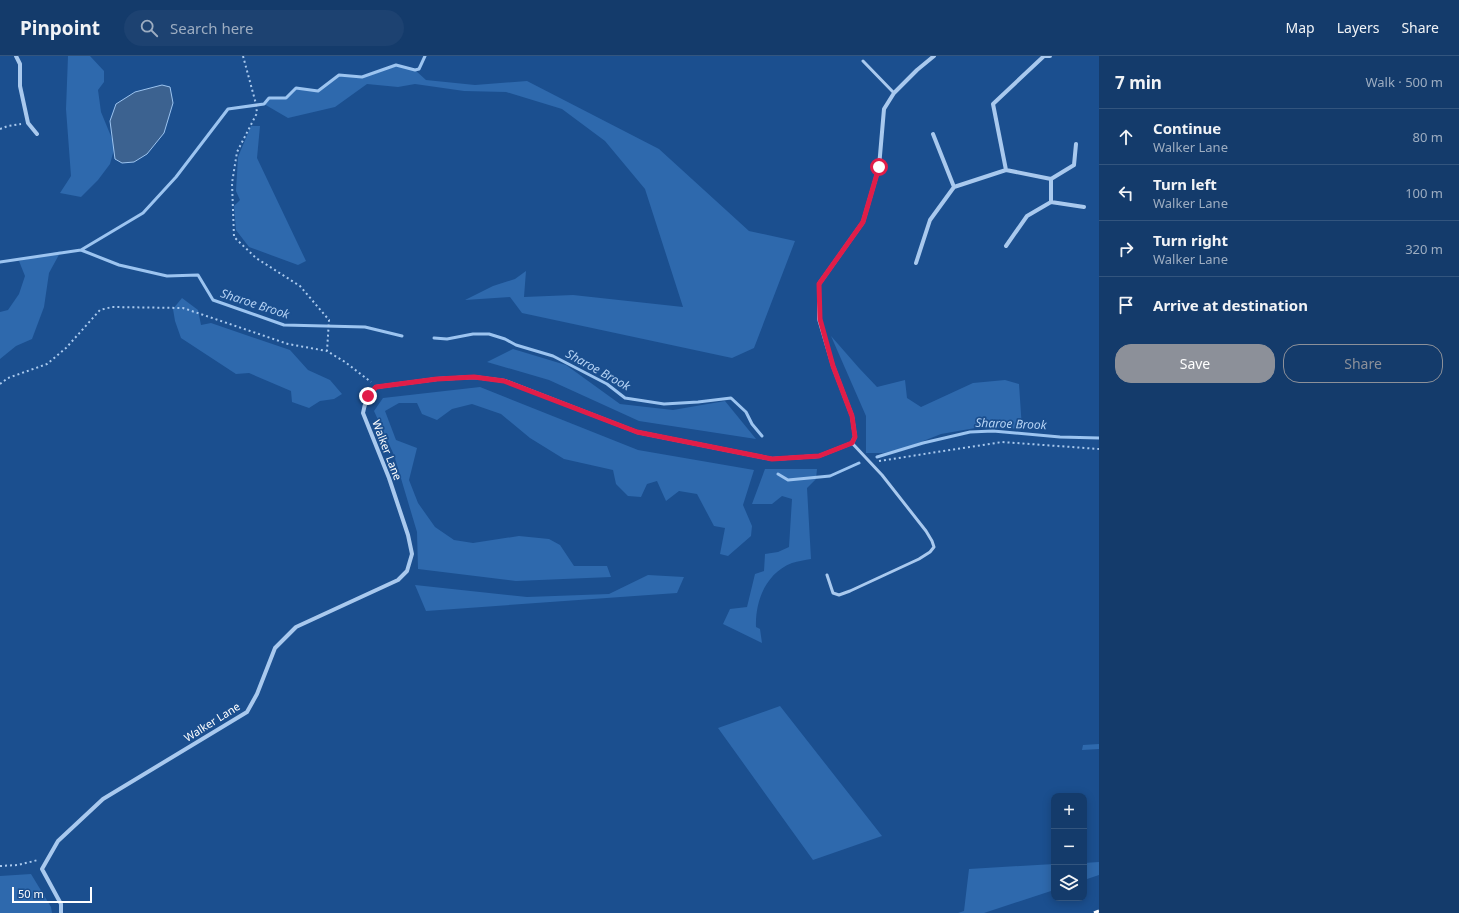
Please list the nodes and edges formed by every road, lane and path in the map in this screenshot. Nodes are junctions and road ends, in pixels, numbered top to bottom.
1 (16, 56) edge
2 (243, 56) edge
3 (934, 56) edge
4 (1044, 56) edge
5 (1050, 56) edge
6 (863, 61) dead end
7 (894, 93) junction
8 (28, 123) junction
9 (0, 129) edge
10 (37, 134) dead end
11 (933, 134) dead end
12 (1076, 144) dead end
13 (1006, 170) junction
14 (1051, 179) junction
15 (954, 187) junction
16 (1051, 202) junction
17 (1084, 207) dead end
18 (1006, 246) dead end
19 (916, 263) dead end
20 (326, 351) junction
21 (0, 384) edge
22 (376, 387) junction
23 (852, 443) junction
24 (1099, 449) edge
25 (870, 463) junction
26 (827, 575) dead end
27 (48, 858) junction
28 (0, 866) edge
29 (61, 913) edge

1 - 8 street
2 - 20 path
3 - 7 street
4 - 5 street
4 - 13 street
6 - 7 lane
7 - 23 street
8 - 9 path
8 - 10 street
11 - 15 street
12 - 14 street
13 - 14 street
13 - 15 street
14 - 16 street
15 - 19 street
16 - 17 street
16 - 18 street
20 - 21 path
20 - 22 path
22 - 23 street
22 - 27 street, Walker Lane
23 - 25 lane
24 - 25 path
25 - 26 lane
27 - 28 path
27 - 29 street, Walker Lane

